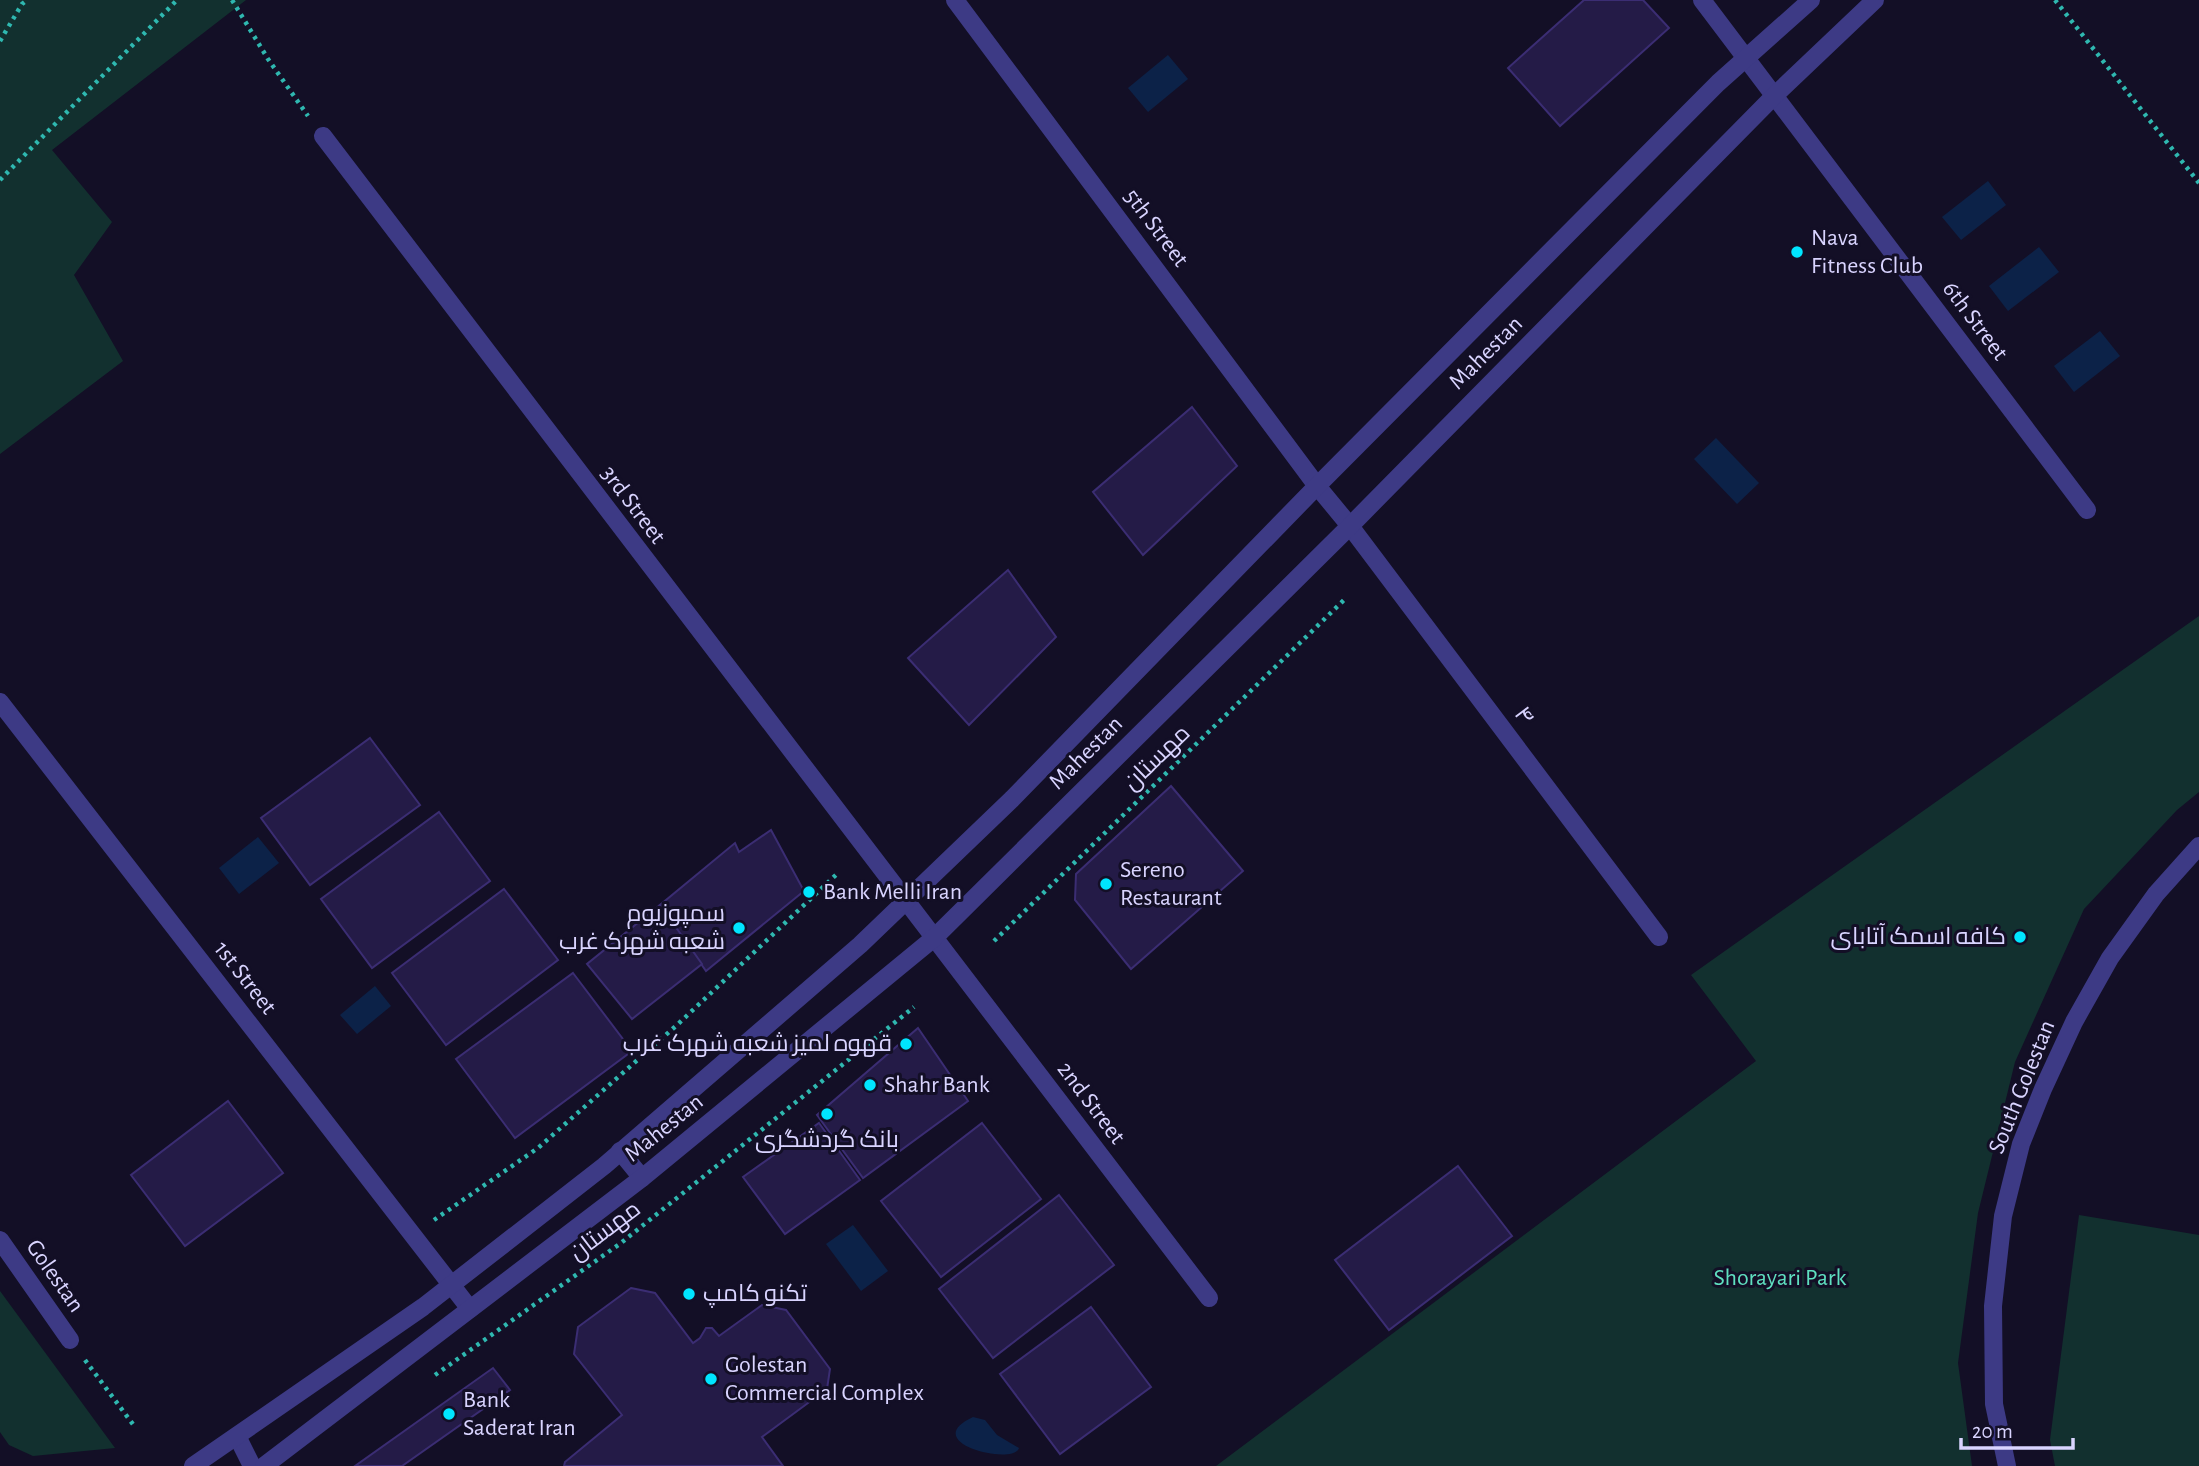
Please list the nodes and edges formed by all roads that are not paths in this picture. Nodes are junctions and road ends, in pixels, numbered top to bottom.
1 (955, 0) edge
2 (1702, 0) edge
3 (1811, 0) edge
4 (1875, 0) edge
5 (1746, 59) junction
6 (1774, 96) junction
7 (323, 136) road end
8 (1317, 486) junction
9 (2087, 510) dead end
10 (1350, 526) junction
11 (0, 702) edge
12 (2199, 846) edge
13 (905, 903) junction
14 (1659, 937) dead end
15 (934, 938) junction
16 (621, 1151) junction
17 (642, 1178) junction
18 (0, 1240) edge
19 (452, 1285) junction
20 (1209, 1298) dead end
21 (470, 1309) junction
22 (70, 1340) road end
23 (237, 1437) junction
24 (193, 1466) edge
25 (252, 1466) edge
26 (264, 1466) edge
27 (2007, 1466) edge

1 - 8 street, 5th Street
2 - 5 street, 6th Street
3 - 5 street
4 - 6 street, Mahestan
5 - 6 street, 6th Street
5 - 8 street
6 - 9 street, 6th Street
6 - 10 street, Mahestan
7 - 13 street, 3rd Street
8 - 10 street, 5th Street
8 - 13 street
10 - 14 street, ۴
10 - 15 street, Mahestan
11 - 19 street, 1st Street
12 - 27 street, South Golestan
13 - 15 street, 3rd Street
13 - 16 street
15 - 17 street, Mahestan
15 - 20 street, 2nd Street
16 - 17 street
16 - 19 street
17 - 21 street, Mahestan
18 - 22 street, Golestan
19 - 21 street, 1st Street
19 - 23 street
21 - 26 street, Mahestan
23 - 24 street
23 - 25 street

